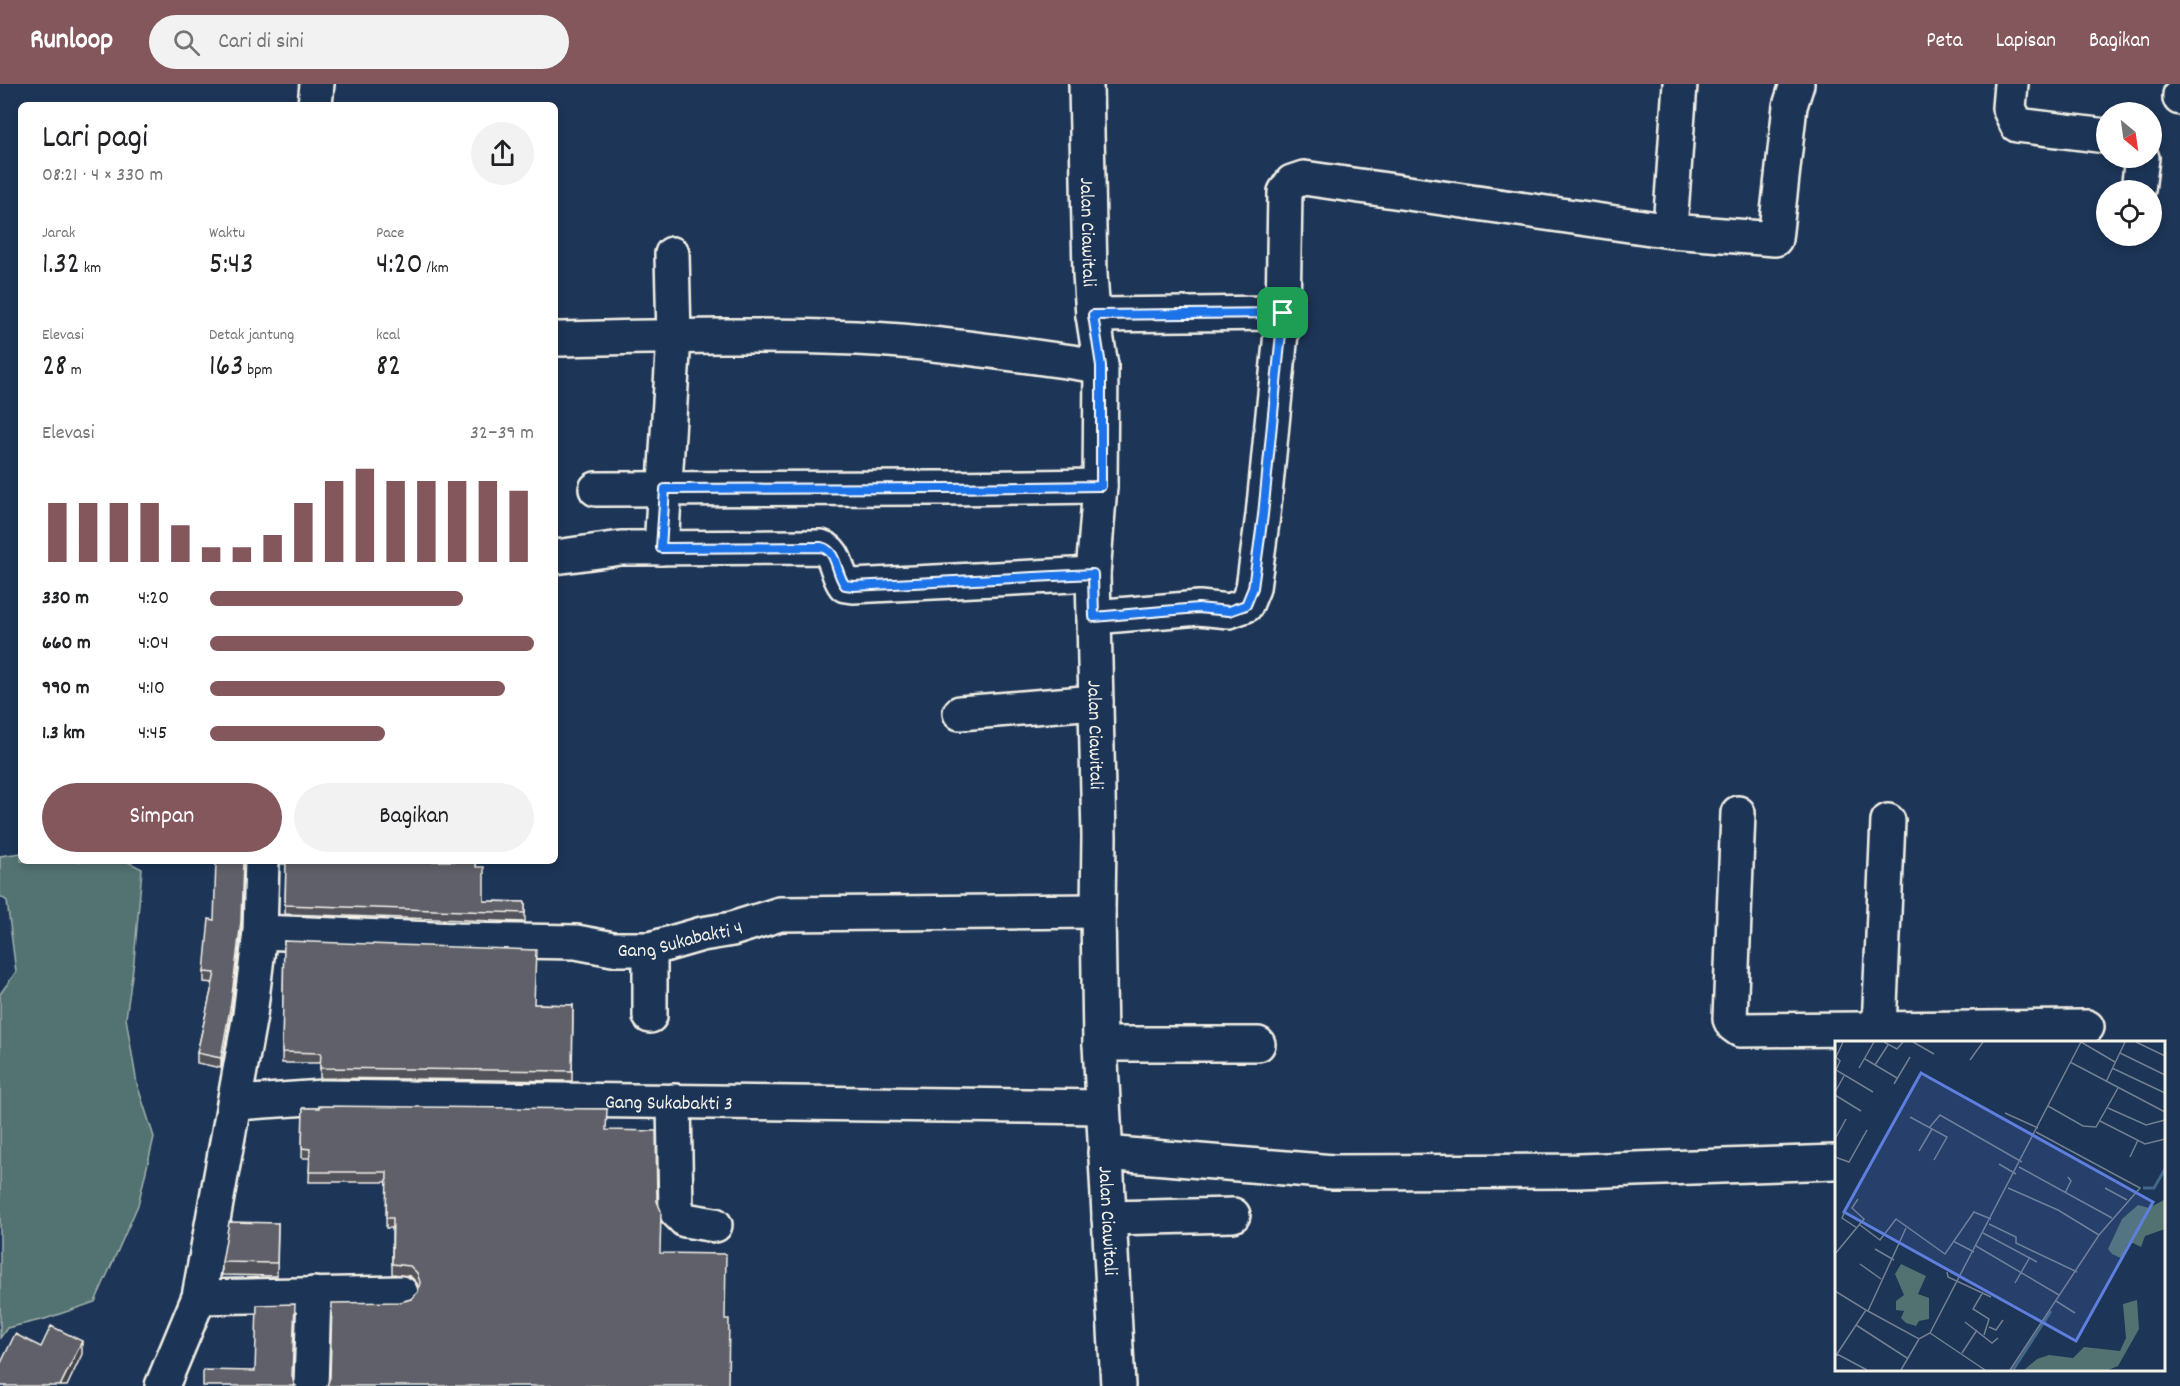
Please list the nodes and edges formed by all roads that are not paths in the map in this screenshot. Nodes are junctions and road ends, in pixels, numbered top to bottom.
1 (317, 84) edge
2 (1086, 84) edge
3 (1680, 84) edge
4 (1797, 84) edge
5 (2011, 84) edge
6 (315, 102) edge
7 (2096, 135) edge
8 (1671, 214) dead end
9 (672, 254) dead end
10 (1283, 313) junction
11 (1093, 315) junction
12 (674, 337) junction
13 (558, 339) edge
14 (1101, 366) junction
15 (1101, 486) junction
16 (596, 489) dead end
17 (665, 489) junction
18 (661, 548) junction
19 (558, 557) edge
20 (1093, 574) junction
21 (1094, 617) junction
22 (1095, 702) junction
23 (960, 714) dead end
24 (1738, 813) dead end
25 (1888, 821) dead end
26 (262, 864) edge
27 (1098, 911) junction
28 (260, 932) junction
29 (650, 949) junction
30 (650, 1016) dead end
31 (2087, 1027) dead end
32 (1895, 1033) edge
33 (1100, 1044) junction
34 (1258, 1044) dead end
35 (674, 1101) junction
36 (235, 1103) junction
37 (1102, 1107) junction
38 (1106, 1153) junction
39 (1835, 1162) edge
40 (1233, 1215) dead end
41 (1109, 1218) junction
42 (715, 1225) dead end
43 (401, 1293) dead end
44 (314, 1294) junction
45 (199, 1297) junction
46 (162, 1386) edge
47 (311, 1386) edge
48 (1118, 1386) edge

1 - 6 street
2 - 11 street, Jalan Ciawitali
3 - 8 street
4 - 10 street
5 - 7 street
9 - 12 street
10 - 11 street
10 - 21 street
11 - 14 street, Jalan Ciawitali
12 - 13 street
12 - 14 street
12 - 17 street
14 - 15 street, Jalan Ciawitali
15 - 17 street
15 - 20 street, Jalan Ciawitali
16 - 17 street
17 - 18 street
18 - 19 street
18 - 20 street
20 - 21 street, Jalan Ciawitali
21 - 22 street, Jalan Ciawitali
22 - 23 street
22 - 27 street, Jalan Ciawitali
24 - 32 street
25 - 32 street
26 - 28 street
27 - 29 street, Gang Sukabakti 4
27 - 33 street, Jalan Ciawitali
28 - 29 street, Gang Sukabakti 4
28 - 36 street
29 - 30 street
31 - 32 street
33 - 34 street
33 - 37 street, Jalan Ciawitali
35 - 36 street, Gang Sukabakti 3
35 - 37 street, Gang Sukabakti 3
35 - 42 street
36 - 45 street
37 - 38 street, Jalan Ciawitali
38 - 39 street
38 - 41 street, Jalan Ciawitali
40 - 41 street
41 - 48 street, Jalan Ciawitali
43 - 44 street
44 - 45 street
44 - 47 street
45 - 46 street

